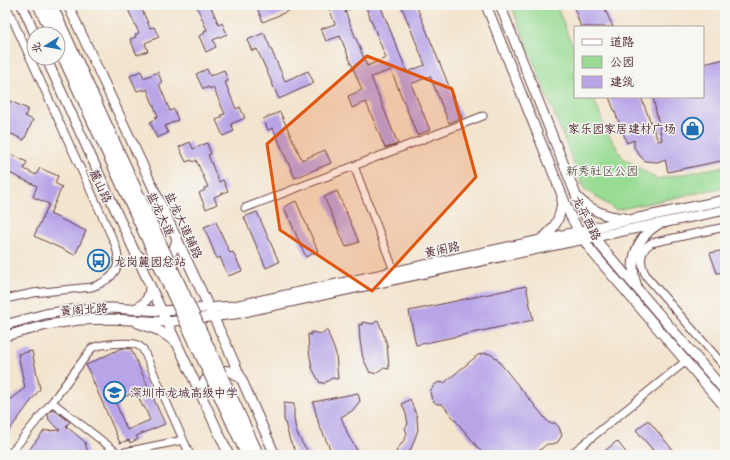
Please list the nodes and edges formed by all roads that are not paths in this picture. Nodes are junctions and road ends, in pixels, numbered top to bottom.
1 (6, 5) edge
2 (22, 5) edge
3 (39, 5) edge
4 (51, 5) edge
5 (68, 5) edge
6 (486, 5) edge
7 (500, 5) edge
8 (31, 26) edge
9 (49, 26) edge
10 (66, 62) edge
11 (50, 66) edge
12 (483, 116) dead end
13 (548, 126) junction
14 (536, 130) junction
15 (94, 164) junction
16 (354, 166) junction
17 (121, 169) junction
18 (81, 170) junction
19 (562, 193) junction
20 (575, 195) junction
21 (725, 200) edge
22 (245, 208) dead end
23 (725, 210) edge
24 (634, 218) junction
25 (660, 224) junction
26 (725, 227) edge
27 (592, 233) junction
28 (580, 235) junction
29 (177, 237) junction
30 (537, 241) junction
31 (135, 252) junction
32 (396, 275) junction
33 (150, 285) junction
34 (638, 290) junction
35 (5, 300) edge
36 (131, 309) junction
37 (162, 311) junction
38 (211, 312) junction
39 (127, 320) junction
40 (167, 322) junction
41 (5, 325) edge
42 (5, 336) edge
43 (178, 345) junction
44 (686, 362) junction
45 (725, 367) edge
46 (241, 379) junction
47 (725, 391) edge
48 (201, 394) junction
49 (52, 402) junction
50 (725, 407) edge
51 (183, 440) junction
52 (117, 454) edge
53 (9, 455) edge
54 (190, 455) edge
55 (230, 455) edge
56 (247, 455) edge
57 (258, 455) edge
58 (276, 455) edge
59 (570, 455) edge

1 - 18 street, 麓山路
2 - 8 main road
3 - 9 highway
4 - 17 highway, 盐龙大道
5 - 29 main road, 盐龙大道辅路
6 - 14 main road, 龙平西路
7 - 13 main road, 龙平西路
10 - 17 highway, 盐龙大道
11 - 15 main road
12 - 16 street
13 - 14 main road
13 - 20 main road, 龙平西路
14 - 19 main road, 龙平西路
15 - 18 street
15 - 31 main road
16 - 22 street
16 - 32 street
17 - 56 highway, 盐龙大道, bridge
17 - 57 highway, 盐龙大道, bridge
18 - 35 street, 麓山路
19 - 28 main road, 龙平西路
19 - 30 main road
20 - 24 main road
20 - 27 main road, 龙平西路
21 - 24 main road, 黄阁路
23 - 25 main road, 黄阁路
24 - 27 main road, 黄阁路
25 - 27 main road, 黄阁路
25 - 34 main road
26 - 45 street
27 - 28 main road, 黄阁路
27 - 34 main road, 龙平西路
28 - 30 main road, 黄阁路
28 - 32 main road, 黄阁路
28 - 44 main road, 龙平西路
29 - 31 main road
29 - 38 main road, 盐龙大道辅路
30 - 32 main road, 黄阁路
31 - 33 main road
32 - 38 main road, 黄阁路
33 - 36 main road
33 - 37 main road
34 - 47 main road, 龙平西路
36 - 37 main road, 黄阁北路
36 - 41 main road, 黄阁北路
37 - 38 main road, 黄阁路
37 - 40 main road
38 - 40 main road, 黄阁路
38 - 46 main road, 盐龙大道辅路
39 - 40 main road, 黄阁北路
39 - 42 main road, 黄阁北路
39 - 43 main road
40 - 43 main road
43 - 48 main road
44 - 50 main road, 龙平西路
44 - 59 street
46 - 48 main road
46 - 58 main road, 盐龙大道辅路
48 - 55 main road
49 - 51 street
49 - 52 street
49 - 53 street
51 - 52 street
51 - 54 street

